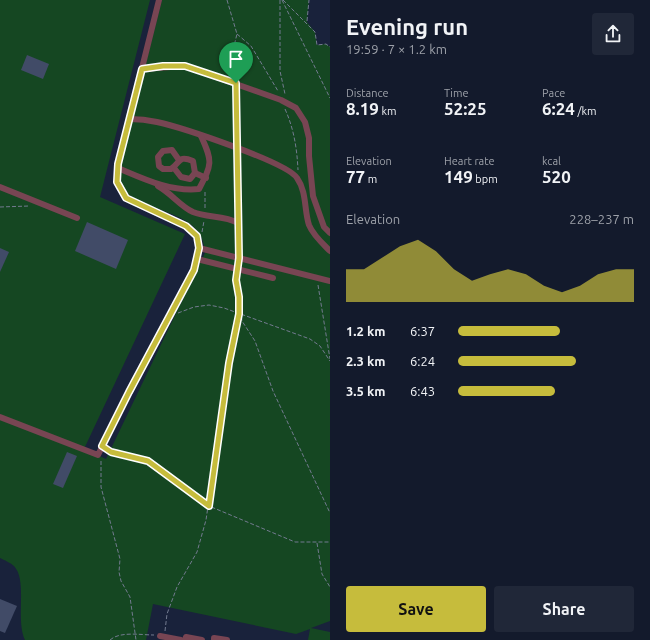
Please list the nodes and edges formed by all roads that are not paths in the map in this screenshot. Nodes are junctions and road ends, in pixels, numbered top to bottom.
1 (159, 0) edge
2 (142, 69) junction
3 (130, 119) junction
4 (201, 136) junction
5 (179, 160) junction
6 (118, 168) junction
7 (174, 168) junction
8 (195, 173) junction
9 (206, 178) junction
10 (158, 186) junction
11 (0, 187) edge
12 (77, 218) dead end
13 (238, 223) road end
14 (330, 234) edge
15 (199, 248) junction
16 (330, 251) edge
17 (239, 258) junction
18 (197, 259) junction
19 (238, 269) junction
20 (273, 278) dead end
21 (236, 280) road end
22 (330, 281) edge
23 (0, 417) edge
24 (162, 637) road end
25 (181, 640) edge
26 (185, 640) edge
27 (202, 640) edge
28 (214, 640) edge
29 (227, 640) edge

1 - 2 lane
2 - 3 lane
2 - 14 lane
3 - 4 lane
3 - 6 lane
4 - 9 lane
4 - 16 lane
5 - 7 lane
5 - 7 lane
5 - 8 lane
6 - 10 lane
6 - 15 lane
7 - 8 lane
8 - 9 lane
9 - 10 lane
10 - 13 lane
11 - 12 lane
15 - 17 lane
15 - 18 lane
17 - 19 lane
17 - 22 lane
18 - 19 lane
18 - 23 lane
19 - 20 lane
19 - 21 lane
24 - 25 lane
26 - 27 lane
28 - 29 lane

